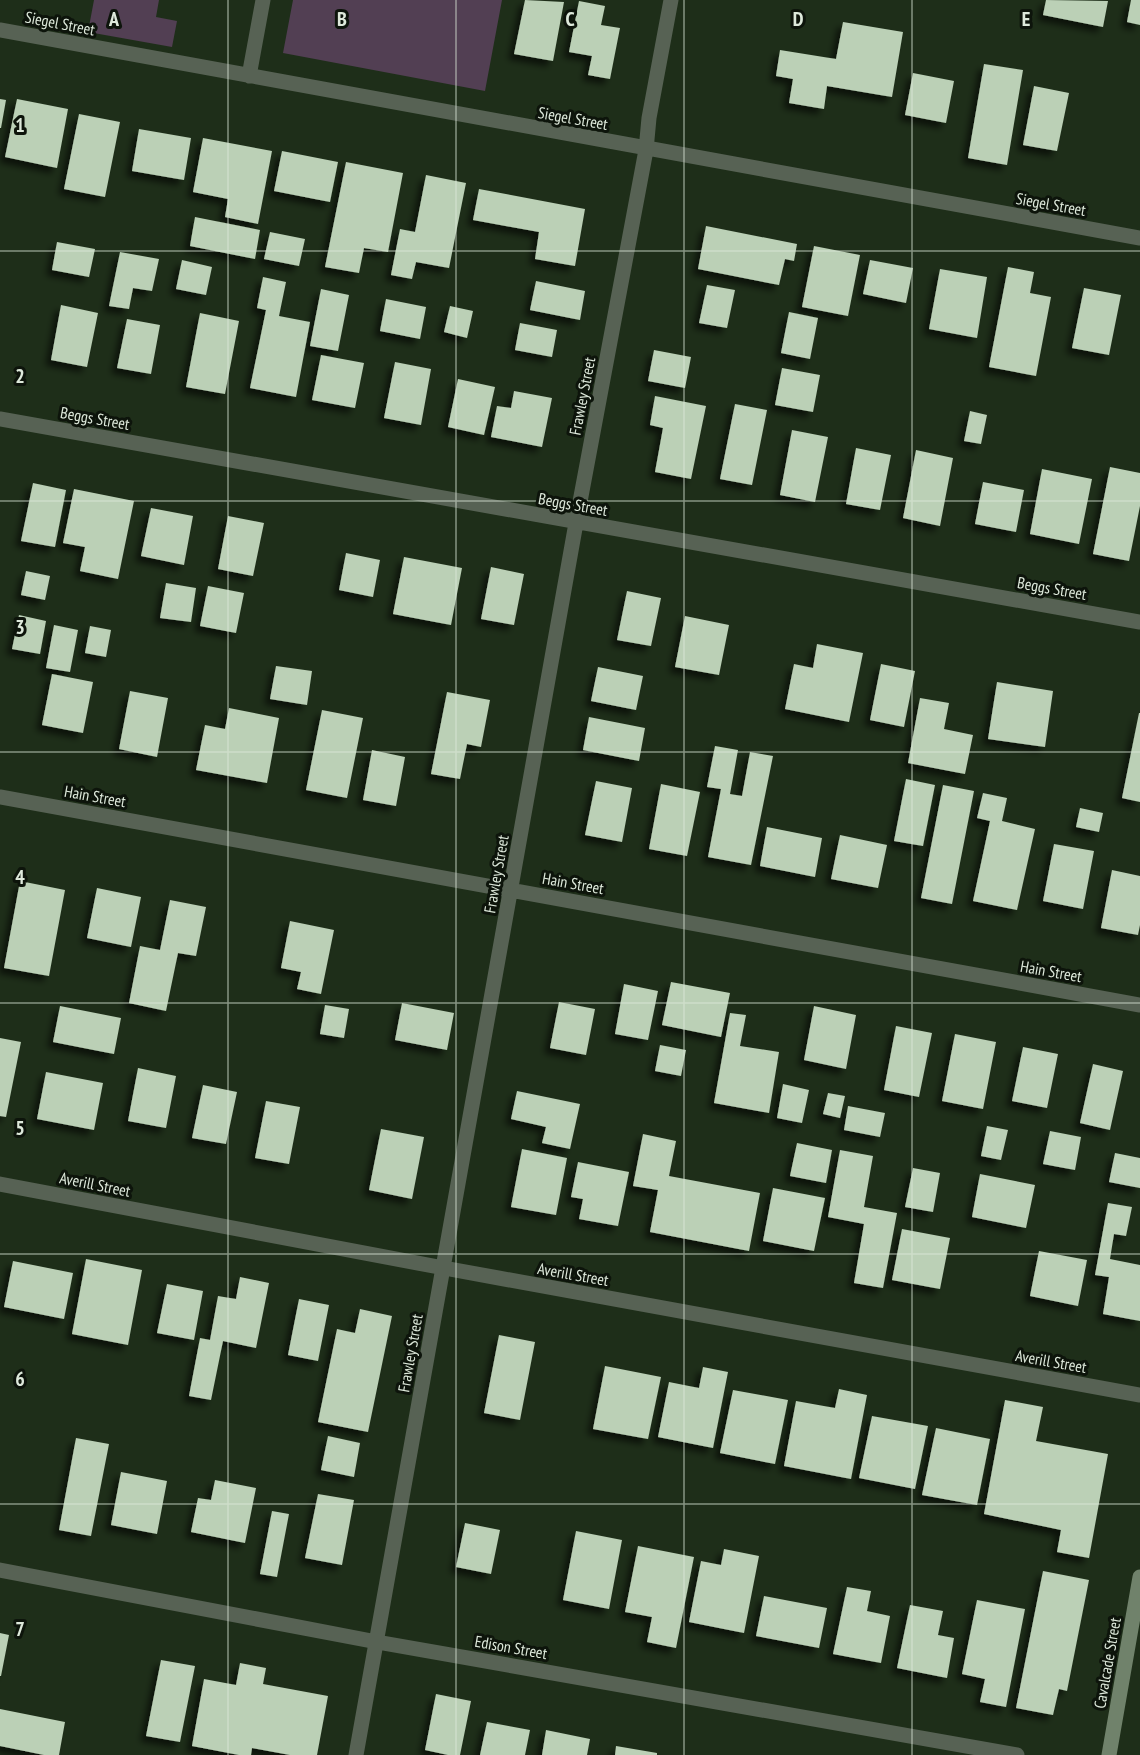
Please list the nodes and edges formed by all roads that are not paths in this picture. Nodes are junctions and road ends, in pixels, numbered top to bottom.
1 (263, 0) edge
2 (671, 0) edge
3 (0, 30) edge
4 (249, 76) junction
5 (646, 150) junction
6 (1140, 238) edge
7 (0, 419) edge
8 (576, 523) junction
9 (1140, 622) edge
10 (0, 797) edge
11 (511, 890) junction
12 (1140, 1005) edge
13 (0, 1184) edge
14 (444, 1268) junction
15 (1140, 1395) edge
16 (0, 1570) edge
17 (1140, 1577) edge
18 (377, 1642) junction
19 (356, 1755) edge
20 (1017, 1755) edge
21 (1109, 1755) edge

1 - 4 street
2 - 5 street, Frawley Street
3 - 4 street, Siegel Street
4 - 5 street, Siegel Street
5 - 6 street, Siegel Street
5 - 8 street, Frawley Street
7 - 8 street, Beggs Street
8 - 9 street, Beggs Street
8 - 11 street, Frawley Street
10 - 11 street, Hain Street
11 - 12 street, Hain Street
11 - 14 street, Frawley Street
13 - 14 street, Averill Street
14 - 15 street, Averill Street
14 - 18 street, Frawley Street
16 - 18 street, Edison Street
17 - 21 main road, Cavalcade Street
18 - 19 street, Frawley Street
18 - 20 street, Edison Street

